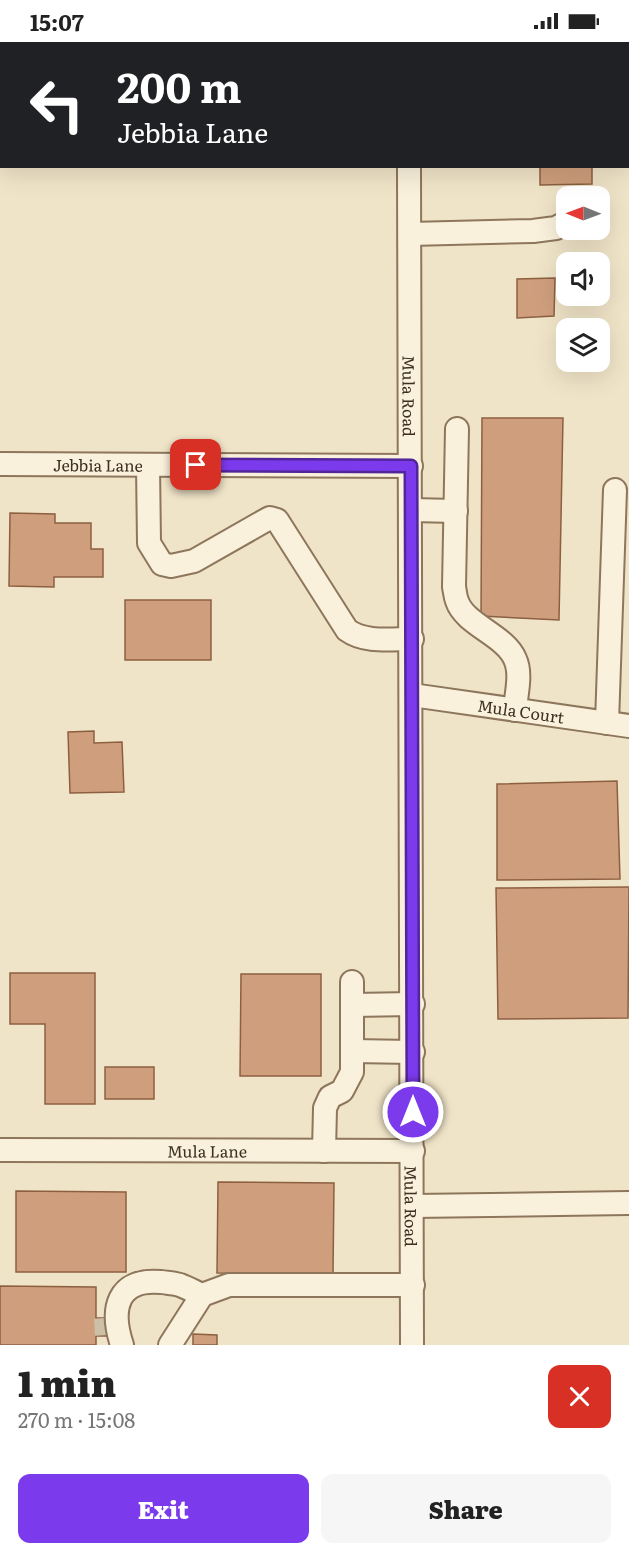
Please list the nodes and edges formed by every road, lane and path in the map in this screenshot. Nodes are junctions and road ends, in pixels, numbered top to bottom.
1 (409, 168) edge
2 (556, 228) edge
3 (410, 234) junction
4 (457, 429) dead end
5 (0, 464) edge
6 (148, 465) junction
7 (411, 466) junction
8 (615, 490) dead end
9 (411, 510) junction
10 (456, 511) junction
11 (412, 639) junction
12 (412, 695) junction
13 (515, 710) junction
14 (618, 724) edge
15 (352, 982) dead end
16 (413, 1004) junction
17 (352, 1005) junction
18 (352, 1050) junction
19 (413, 1052) junction
20 (0, 1150) edge
21 (324, 1151) junction
22 (413, 1151) junction
23 (629, 1203) edge
24 (413, 1206) junction
25 (413, 1285) junction
26 (123, 1293) junction
27 (202, 1295) junction
28 (111, 1336) edge
29 (170, 1345) edge
30 (412, 1345) edge

1 - 3 street, Mula Road
2 - 3 street
3 - 7 street, Mula Road
4 - 10 street
5 - 6 street, Jebbia Lane
6 - 7 street, Jebbia Lane
6 - 11 street
7 - 9 street, Mula Road
8 - 14 street
9 - 10 street
9 - 11 street, Mula Road
10 - 13 street
11 - 12 street, Mula Road
12 - 13 street, Mula Court
12 - 16 street, Mula Road
13 - 14 street, Mula Court
15 - 17 street
16 - 17 street
16 - 19 street, Mula Road
17 - 18 street
18 - 19 street
18 - 21 street
19 - 22 street, Mula Road
20 - 21 street, Mula Lane
21 - 22 street, Mula Lane
22 - 24 street, Mula Road
23 - 24 street
24 - 25 street, Mula Road
25 - 27 street
25 - 30 street, Mula Road
26 - 27 street
26 - 28 street
26 - 28 street
27 - 29 street

